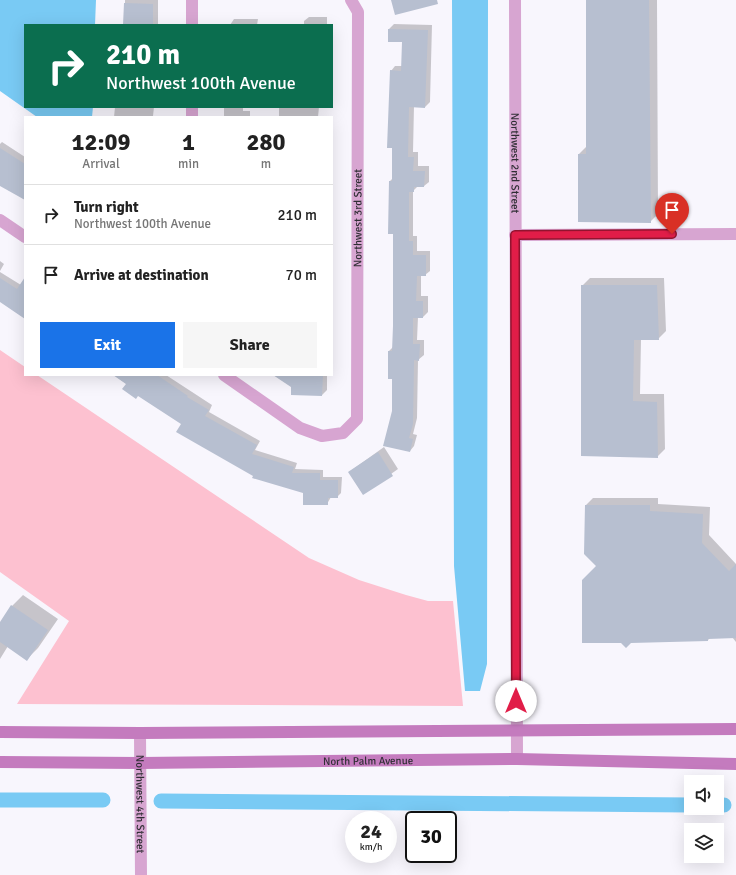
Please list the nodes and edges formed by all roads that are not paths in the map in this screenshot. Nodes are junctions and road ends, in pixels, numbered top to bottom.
1 (192, 0) edge
2 (352, 0) edge
3 (515, 0) edge
4 (192, 24) edge
5 (0, 220) edge
6 (736, 234) edge
7 (515, 235) junction
8 (24, 236) edge
9 (225, 376) edge
10 (516, 729) junction
11 (736, 729) edge
12 (0, 732) edge
13 (140, 733) junction
14 (517, 759) junction
15 (0, 762) edge
16 (140, 763) junction
17 (736, 764) edge
18 (141, 875) edge

1 - 4 street
2 - 9 street, Northwest 3rd Street
3 - 7 street, Northwest 2nd Street
5 - 8 street
6 - 7 street
7 - 10 street, Northwest 2nd Street
10 - 11 main road
10 - 13 main road
10 - 14 street, Northwest 2nd Street
12 - 13 main road
13 - 16 street, Northwest 4th Street
14 - 16 main road, North Palm Avenue
14 - 17 main road, North Palm Avenue
15 - 16 main road, North Palm Avenue
16 - 18 street, Northwest 4th Street

